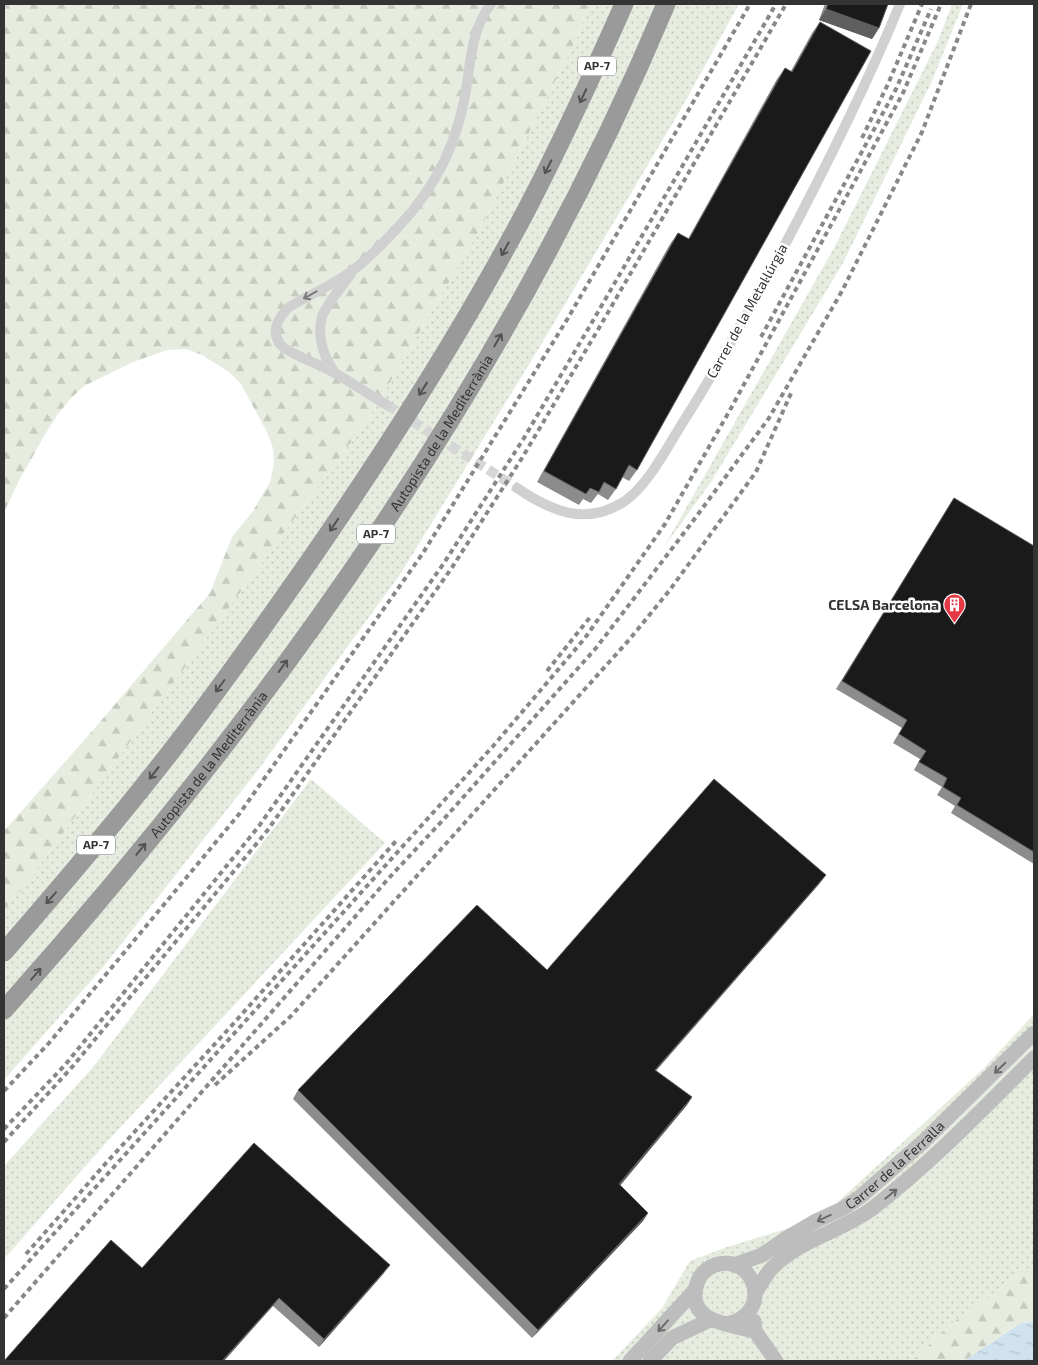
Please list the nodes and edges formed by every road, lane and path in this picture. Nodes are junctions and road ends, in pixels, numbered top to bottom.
1 (491, 4) edge
2 (624, 4) edge
3 (666, 4) edge
4 (900, 4) edge
5 (352, 271) junction
6 (334, 372) junction
7 (387, 405) tunnel mouth
8 (517, 488) tunnel mouth
9 (4, 952) edge
10 (4, 1010) edge
11 (1034, 1033) edge
12 (1034, 1058) edge
13 (734, 1265) junction
14 (695, 1290) junction
15 (754, 1299) junction
16 (710, 1320) junction
17 (726, 1324) junction
18 (755, 1331) junction
19 (630, 1361) edge
20 (650, 1361) edge
21 (776, 1361) edge

1 - 5 street
2 -> 9 highway, AP-7
10 -> 3 highway, Autopista de la Mediterrània / AP-7
4 - 8 street, Carrer de la Metal·lúrgia
5 - 6 street
5 -> 6 street
6 - 7 street
11 -> 13 street, Carrer de la Ferralla
15 -> 12 street, Carrer de la Ferralla
13 - 14 street
13 - 15 street
14 - 16 street
14 -> 19 street
15 - 17 street
15 - 18 street
16 - 17 street
16 - 20 street
17 - 18 street
18 - 21 street

